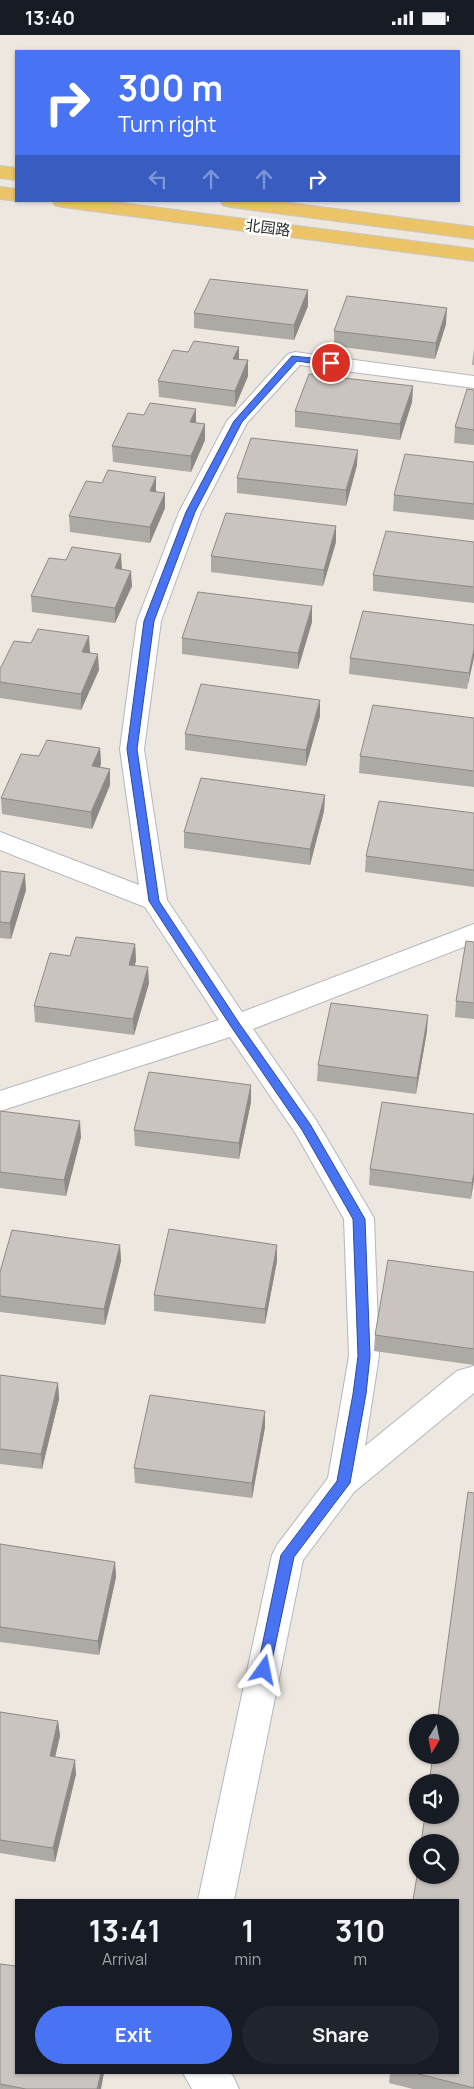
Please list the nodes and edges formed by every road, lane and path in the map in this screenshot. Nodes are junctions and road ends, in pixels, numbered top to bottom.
1 (0, 172) edge
2 (15, 174) edge
3 (0, 193) edge
4 (15, 195) edge
5 (70, 202) edge
6 (238, 202) edge
7 (474, 233) edge
8 (474, 255) edge
9 (474, 382) edge
10 (0, 840) edge
11 (154, 901) junction
12 (474, 933) edge
13 (236, 1025) junction
14 (0, 1101) edge
15 (474, 1378) edge
16 (343, 1483) junction
17 (216, 1899) edge
18 (203, 2074) edge
19 (220, 2089) edge

1 - 2 main road
3 - 4 main road
5 - 8 main road, 北园路
6 - 7 main road, 北园路
9 - 11 street
10 - 11 street
11 - 13 street
12 - 13 street
13 - 14 street
13 - 16 street
15 - 16 street
16 - 17 street
18 - 19 street

